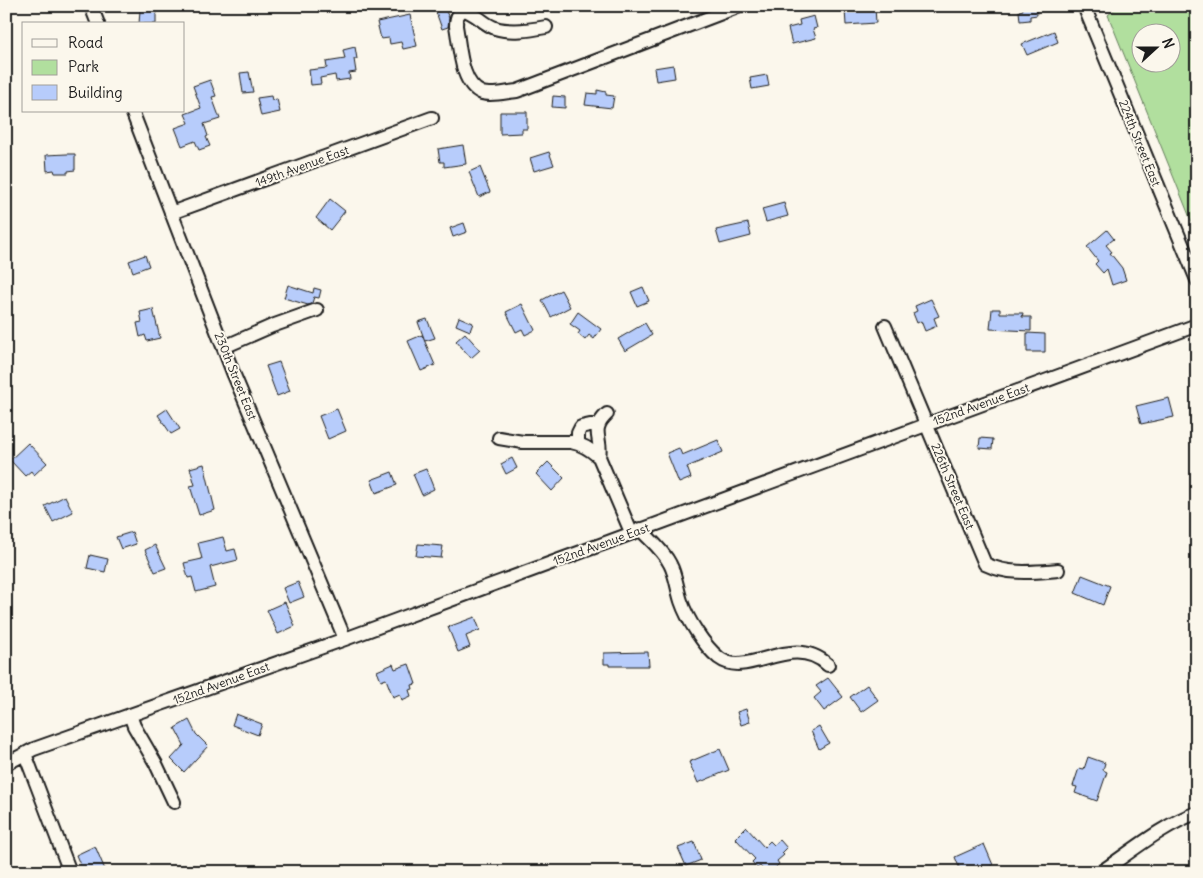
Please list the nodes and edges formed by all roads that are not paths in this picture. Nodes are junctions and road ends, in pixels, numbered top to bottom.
1 (91, 6) edge
2 (740, 6) edge
3 (1084, 6) edge
4 (97, 22) edge
5 (546, 27) dead end
6 (132, 112) edge
7 (432, 118) dead end
8 (171, 213) junction
9 (1197, 280) edge
10 (317, 310) dead end
11 (1197, 324) edge
12 (886, 326) dead end
13 (224, 348) junction
14 (607, 414) dead end
15 (927, 424) junction
16 (598, 425) junction
17 (499, 438) dead end
18 (578, 443) junction
19 (599, 457) junction
20 (636, 531) junction
21 (1058, 570) dead end
22 (345, 639) junction
23 (828, 665) dead end
24 (130, 715) junction
25 (25, 754) junction
26 (6, 764) edge
27 (174, 802) dead end
28 (1197, 813) edge
29 (70, 872) edge
30 (1101, 872) edge

1 - 4 street
2 - 5 street
3 - 9 street, 224th Street East
6 - 8 street, 230th Street East
7 - 8 street, 149th Avenue East
8 - 13 street, 230th Street East
10 - 13 street
11 - 15 street, 152nd Avenue East
12 - 15 street, 226th Street East
13 - 22 street, 230th Street East
14 - 16 street
15 - 20 street, 152nd Avenue East
15 - 21 street, 226th Street East
16 - 18 street
16 - 19 street
17 - 18 street
18 - 19 street
19 - 20 street
20 - 22 street, 152nd Avenue East
20 - 23 street
22 - 24 street, 152nd Avenue East
24 - 25 street, 152nd Avenue East
24 - 27 street
25 - 26 street, 152nd Avenue East
25 - 29 street
28 - 30 street

